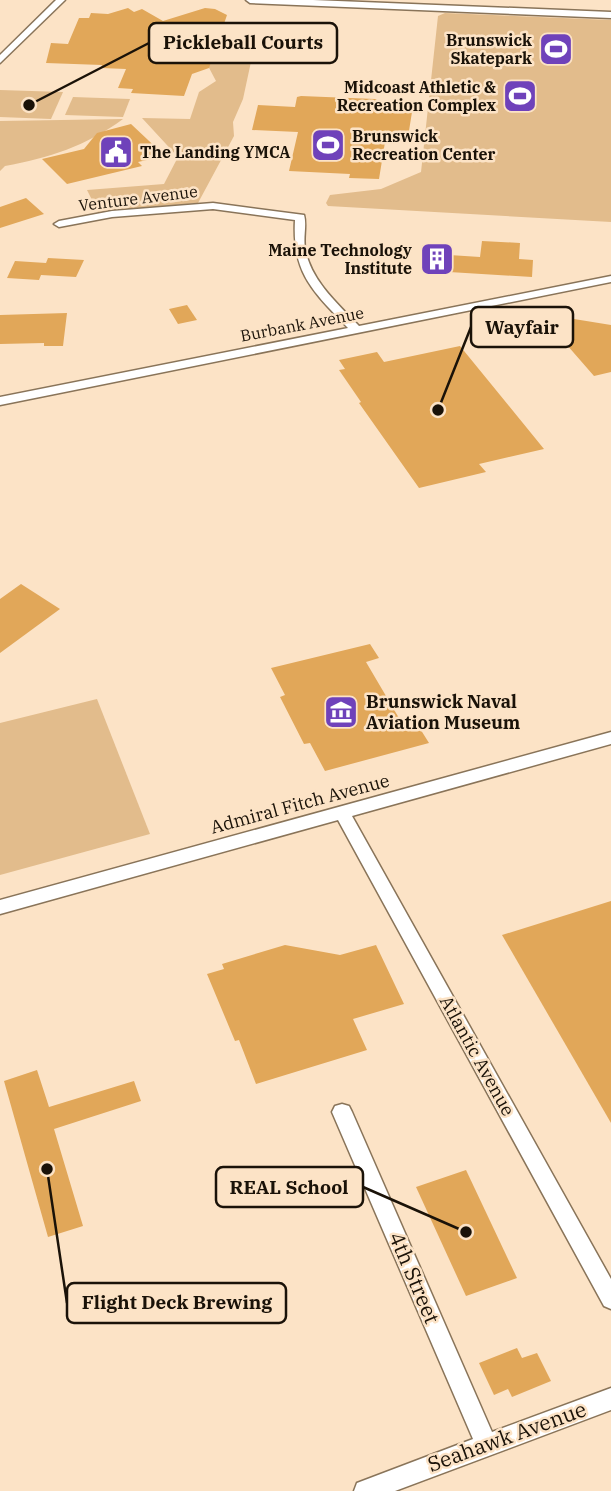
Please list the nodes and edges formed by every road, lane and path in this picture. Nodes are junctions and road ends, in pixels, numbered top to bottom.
1 (61, 0) edge
2 (250, 0) edge
3 (611, 15) edge
4 (0, 60) edge
5 (59, 224) dead end
6 (611, 279) edge
7 (355, 330) junction
8 (0, 401) edge
9 (611, 738) edge
10 (342, 813) junction
11 (0, 907) edge
12 (342, 1112) dead end
13 (611, 1299) edge
14 (611, 1399) edge
15 (486, 1444) junction
16 (365, 1491) edge

1 - 4 street
2 - 3 street
5 - 7 street, Venture Avenue
6 - 7 street, Burbank Avenue
7 - 8 street, Burbank Avenue
9 - 10 street, Admiral Fitch Avenue
10 - 11 street, Admiral Fitch Avenue
10 - 13 street, Atlantic Avenue
12 - 15 street, 4th Street
14 - 15 street, Seahawk Avenue
15 - 16 street, Seahawk Avenue

